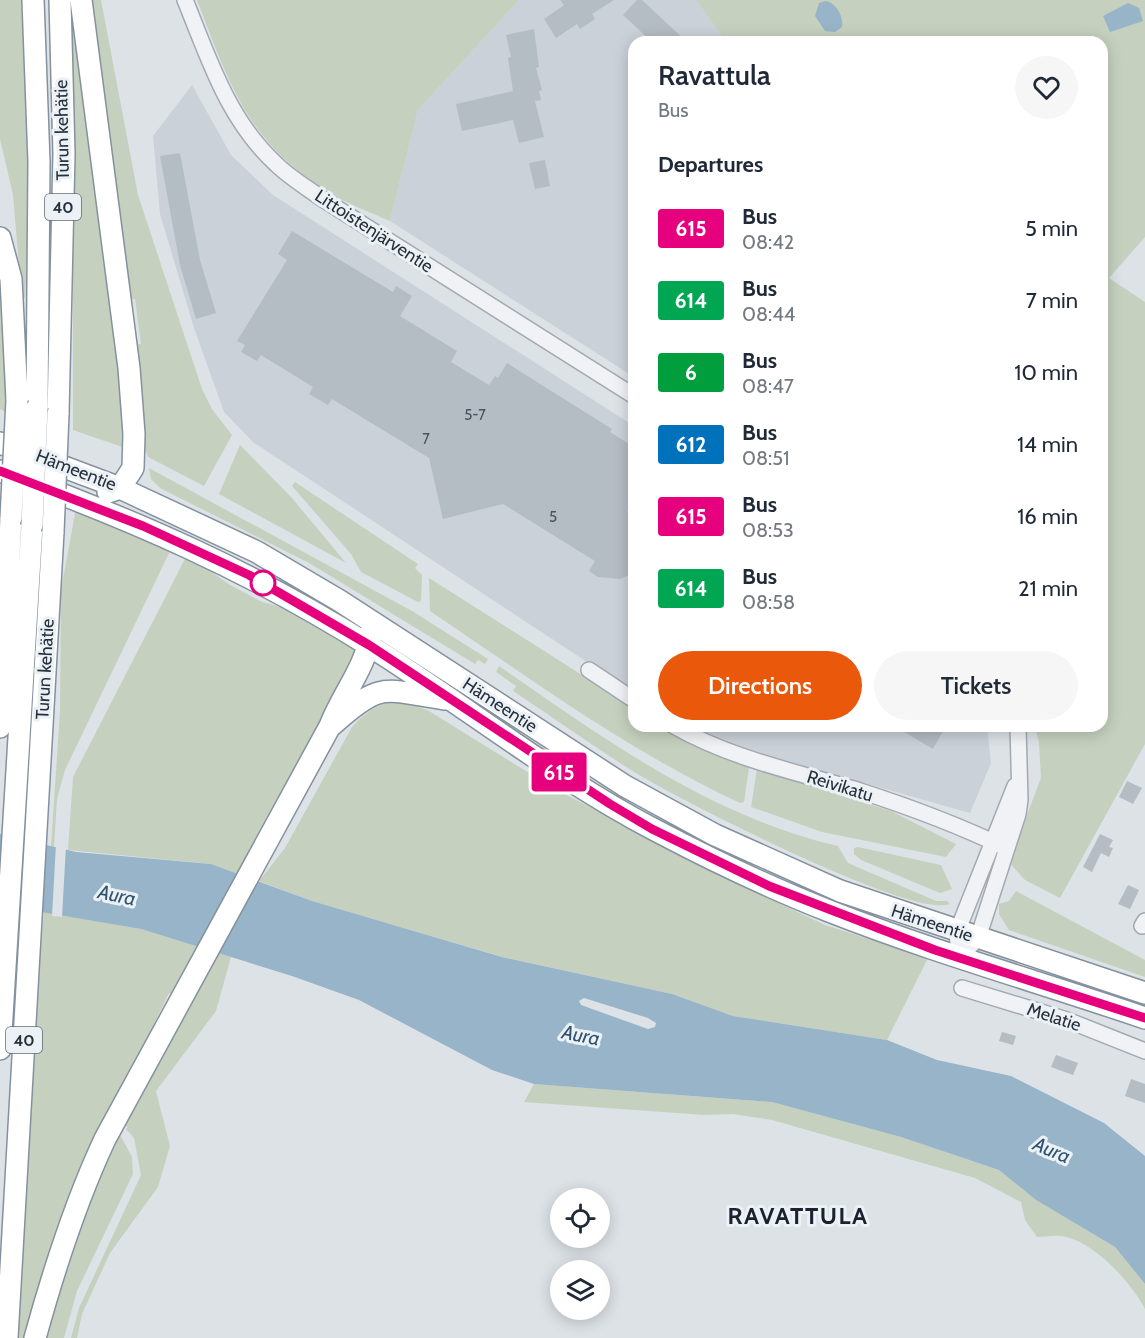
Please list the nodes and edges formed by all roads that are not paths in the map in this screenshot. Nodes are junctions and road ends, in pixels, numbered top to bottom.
1 (33, 0) edge
2 (60, 0) edge
3 (81, 0) edge
4 (185, 0) edge
5 (0, 238) edge
6 (628, 392) edge
7 (0, 443) edge
8 (0, 471) edge
9 (120, 488) junction
10 (82, 501) junction
11 (370, 620) junction
12 (369, 645) junction
13 (589, 670) dead end
14 (628, 696) edge
15 (451, 700) junction
16 (330, 726) junction
17 (0, 727) edge
18 (686, 732) edge
19 (1018, 732) edge
20 (999, 845) junction
21 (957, 932) junction
22 (978, 938) junction
23 (959, 958) junction
24 (962, 988) dead end
25 (1145, 993) edge
26 (1145, 1018) edge
27 (0, 1049) edge
28 (1145, 1051) edge
29 (7, 1338) edge
30 (35, 1338) edge

1 - 27 highway, Turun kehätie / 40, bridge
2 - 29 highway, Turun kehätie / 40, bridge
3 - 9 highway
4 - 6 street, Littoistenjärventie
5 - 17 highway, bridge
7 - 9 highway, Hämeentie
8 - 10 highway, Hämeentie
9 - 10 highway
9 - 11 highway, Hämeentie
10 - 12 highway, Hämeentie
11 - 12 highway
11 - 21 highway, Hämeentie
12 - 15 highway, Hämeentie
12 - 16 highway
13 - 14 street
15 - 16 highway
15 - 23 highway, Hämeentie
16 - 30 highway
18 - 20 street, Reivikatu
19 - 20 street
20 - 21 street
20 - 22 street
21 - 22 highway, Hämeentie
21 - 23 street
22 - 23 street
22 - 25 highway, Hämeentie
23 - 26 highway, Hämeentie
24 - 28 street, Melatie

